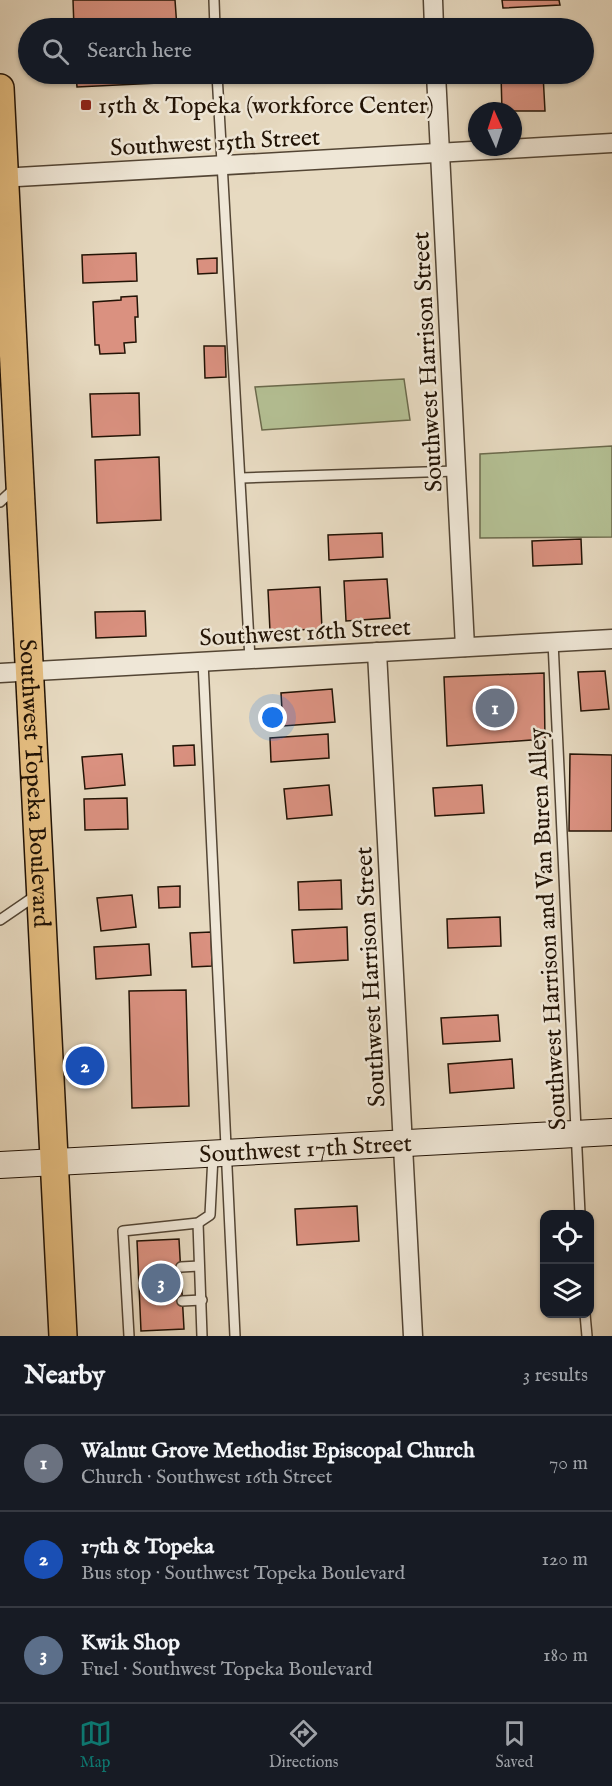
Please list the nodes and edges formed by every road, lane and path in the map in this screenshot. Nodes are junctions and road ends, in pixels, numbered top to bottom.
1 (214, 0) edge
2 (433, 0) edge
3 (215, 18) edge
4 (434, 18) edge
5 (218, 84) edge
6 (437, 84) edge
7 (0, 88) edge
8 (612, 142) edge
9 (441, 153) junction
10 (222, 165) junction
11 (2, 178) edge
12 (4, 253) edge
13 (456, 471) junction
14 (241, 478) junction
15 (20, 483) junction
16 (0, 502) edge
17 (612, 639) edge
18 (553, 642) junction
19 (465, 647) junction
20 (377, 652) junction
21 (250, 659) junction
22 (203, 662) junction
23 (29, 671) junction
24 (0, 673) edge
25 (41, 892) junction
26 (0, 920) edge
27 (612, 1132) edge
28 (577, 1134) junction
29 (403, 1143) junction
30 (220, 1153) junction
31 (55, 1162) junction
32 (0, 1165) edge
33 (580, 1210) edge
34 (198, 1223) junction
35 (199, 1266) junction
36 (181, 1268) dead end
37 (127, 1271) junction
38 (138, 1271) dead end
39 (202, 1300) junction
40 (182, 1301) dead end
41 (140, 1304) dead end
42 (128, 1305) junction
43 (585, 1318) edge
44 (63, 1336) edge
45 (129, 1336) edge
46 (202, 1336) edge
47 (235, 1336) edge
48 (413, 1336) edge
49 (586, 1336) edge

1 - 3 lane
2 - 4 street
5 - 10 lane
6 - 9 street, Southwest Harrison Street
7 - 11 main road, Southwest Topeka Boulevard
8 - 9 street, Southwest 15th Street
9 - 10 street, Southwest 15th Street
9 - 13 street, Southwest Harrison Street
10 - 11 street, Southwest 15th Street
10 - 14 lane
11 - 12 main road, Southwest Topeka Boulevard
12 - 15 main road, Southwest Topeka Boulevard
13 - 14 lane
13 - 19 street, Southwest Harrison Street
14 - 21 lane
15 - 16 lane
15 - 23 main road, Southwest Topeka Boulevard
17 - 18 street, Southwest 16th Street
18 - 19 street, Southwest 16th Street
18 - 28 lane, Southwest Harrison and Van Buren Alley
19 - 20 street, Southwest 16th Street
20 - 21 street, Southwest 16th Street
20 - 29 street, Southwest Harrison Street
21 - 22 street, Southwest 16th Street
22 - 23 street, Southwest 16th Street
22 - 30 lane
23 - 24 street, Southwest 16th Street
23 - 25 main road, Southwest Topeka Boulevard
25 - 26 lane
25 - 31 main road, Southwest Topeka Boulevard
27 - 28 main road, Southwest 17th Street
28 - 29 main road, Southwest 17th Street
28 - 33 lane, Southwest Harrison and Van Buren Alley
29 - 30 main road, Southwest 17th Street
29 - 48 street, Southwest Harrison Street
30 - 31 main road, Southwest 17th Street
30 - 34 lane
30 - 47 lane
31 - 32 main road, Southwest 17th Street
31 - 44 main road, Southwest Topeka Boulevard
34 - 35 lane
34 - 37 lane
35 - 36 lane
35 - 39 lane
37 - 38 lane
37 - 42 lane
39 - 40 lane
39 - 46 lane
41 - 42 lane
42 - 45 lane
43 - 49 lane

